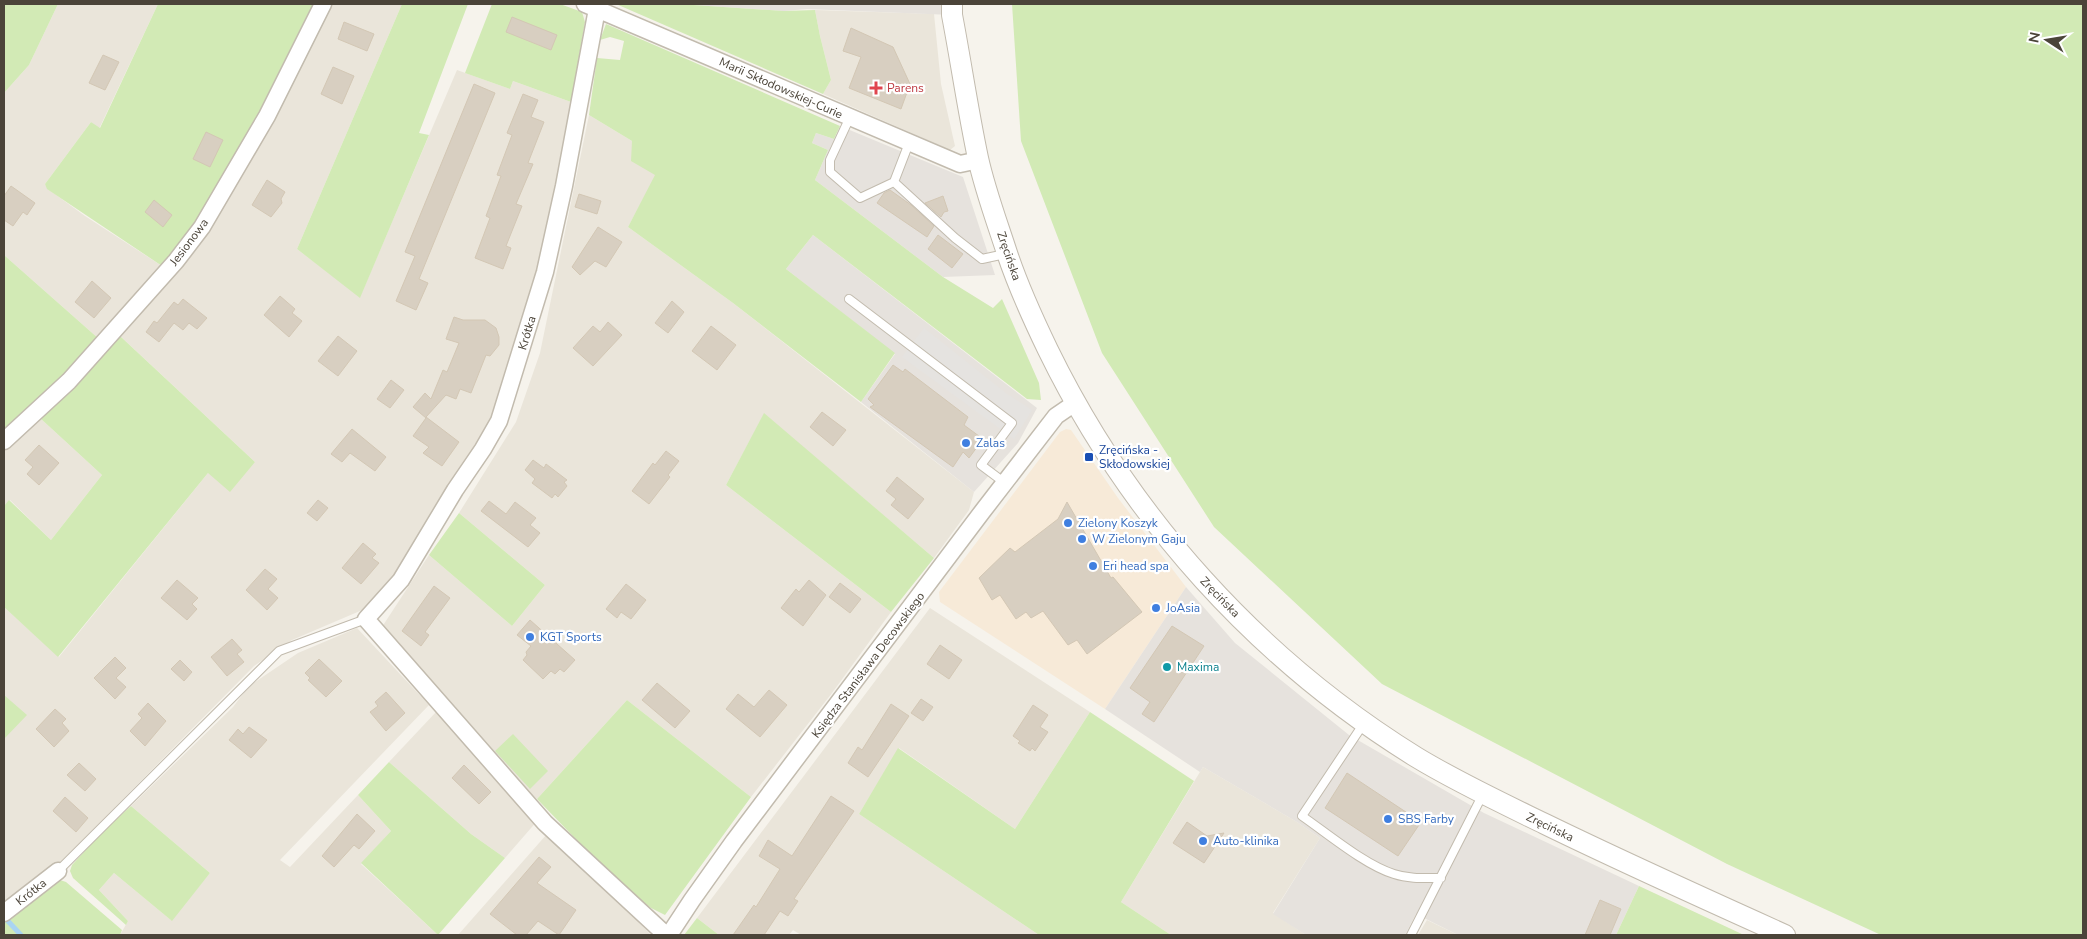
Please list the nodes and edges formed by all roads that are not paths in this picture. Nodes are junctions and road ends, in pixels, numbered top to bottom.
1 (323, 4) edge
2 (952, 4) edge
3 (591, 6) edge
4 (850, 117) junction
5 (909, 143) junction
6 (979, 160) junction
7 (894, 182) junction
8 (1007, 253) junction
9 (849, 299) dead end
10 (1075, 403) junction
11 (4, 442) edge
12 (1005, 483) junction
13 (366, 618) junction
14 (1364, 723) junction
15 (1483, 794) junction
16 (58, 871) joint
17 (1441, 878) junction
18 (4, 913) edge
19 (668, 935) edge
20 (1411, 935) edge
21 (1786, 935) edge

1 - 11 street, Jesionowa
2 - 6 street, Zręcińska
3 - 4 street, Marii Skłodowskiej-Curie
3 - 13 street, Krótka
4 - 5 street, Marii Skłodowskiej-Curie
4 - 7 lane
5 - 6 street, Marii Skłodowskiej-Curie
5 - 7 lane
6 - 8 street, Zręcińska
7 - 8 lane
8 - 10 street, Zręcińska
9 - 12 lane
10 - 12 street, Księdza Stanisława Decowskiego
10 - 14 street, Zręcińska
12 - 19 street, Księdza Stanisława Decowskiego
13 - 16 lane
13 - 19 street
14 - 15 street, Zręcińska
14 - 17 lane
15 - 17 lane
15 - 21 street, Zręcińska
16 - 18 street, Krótka
17 - 20 lane

